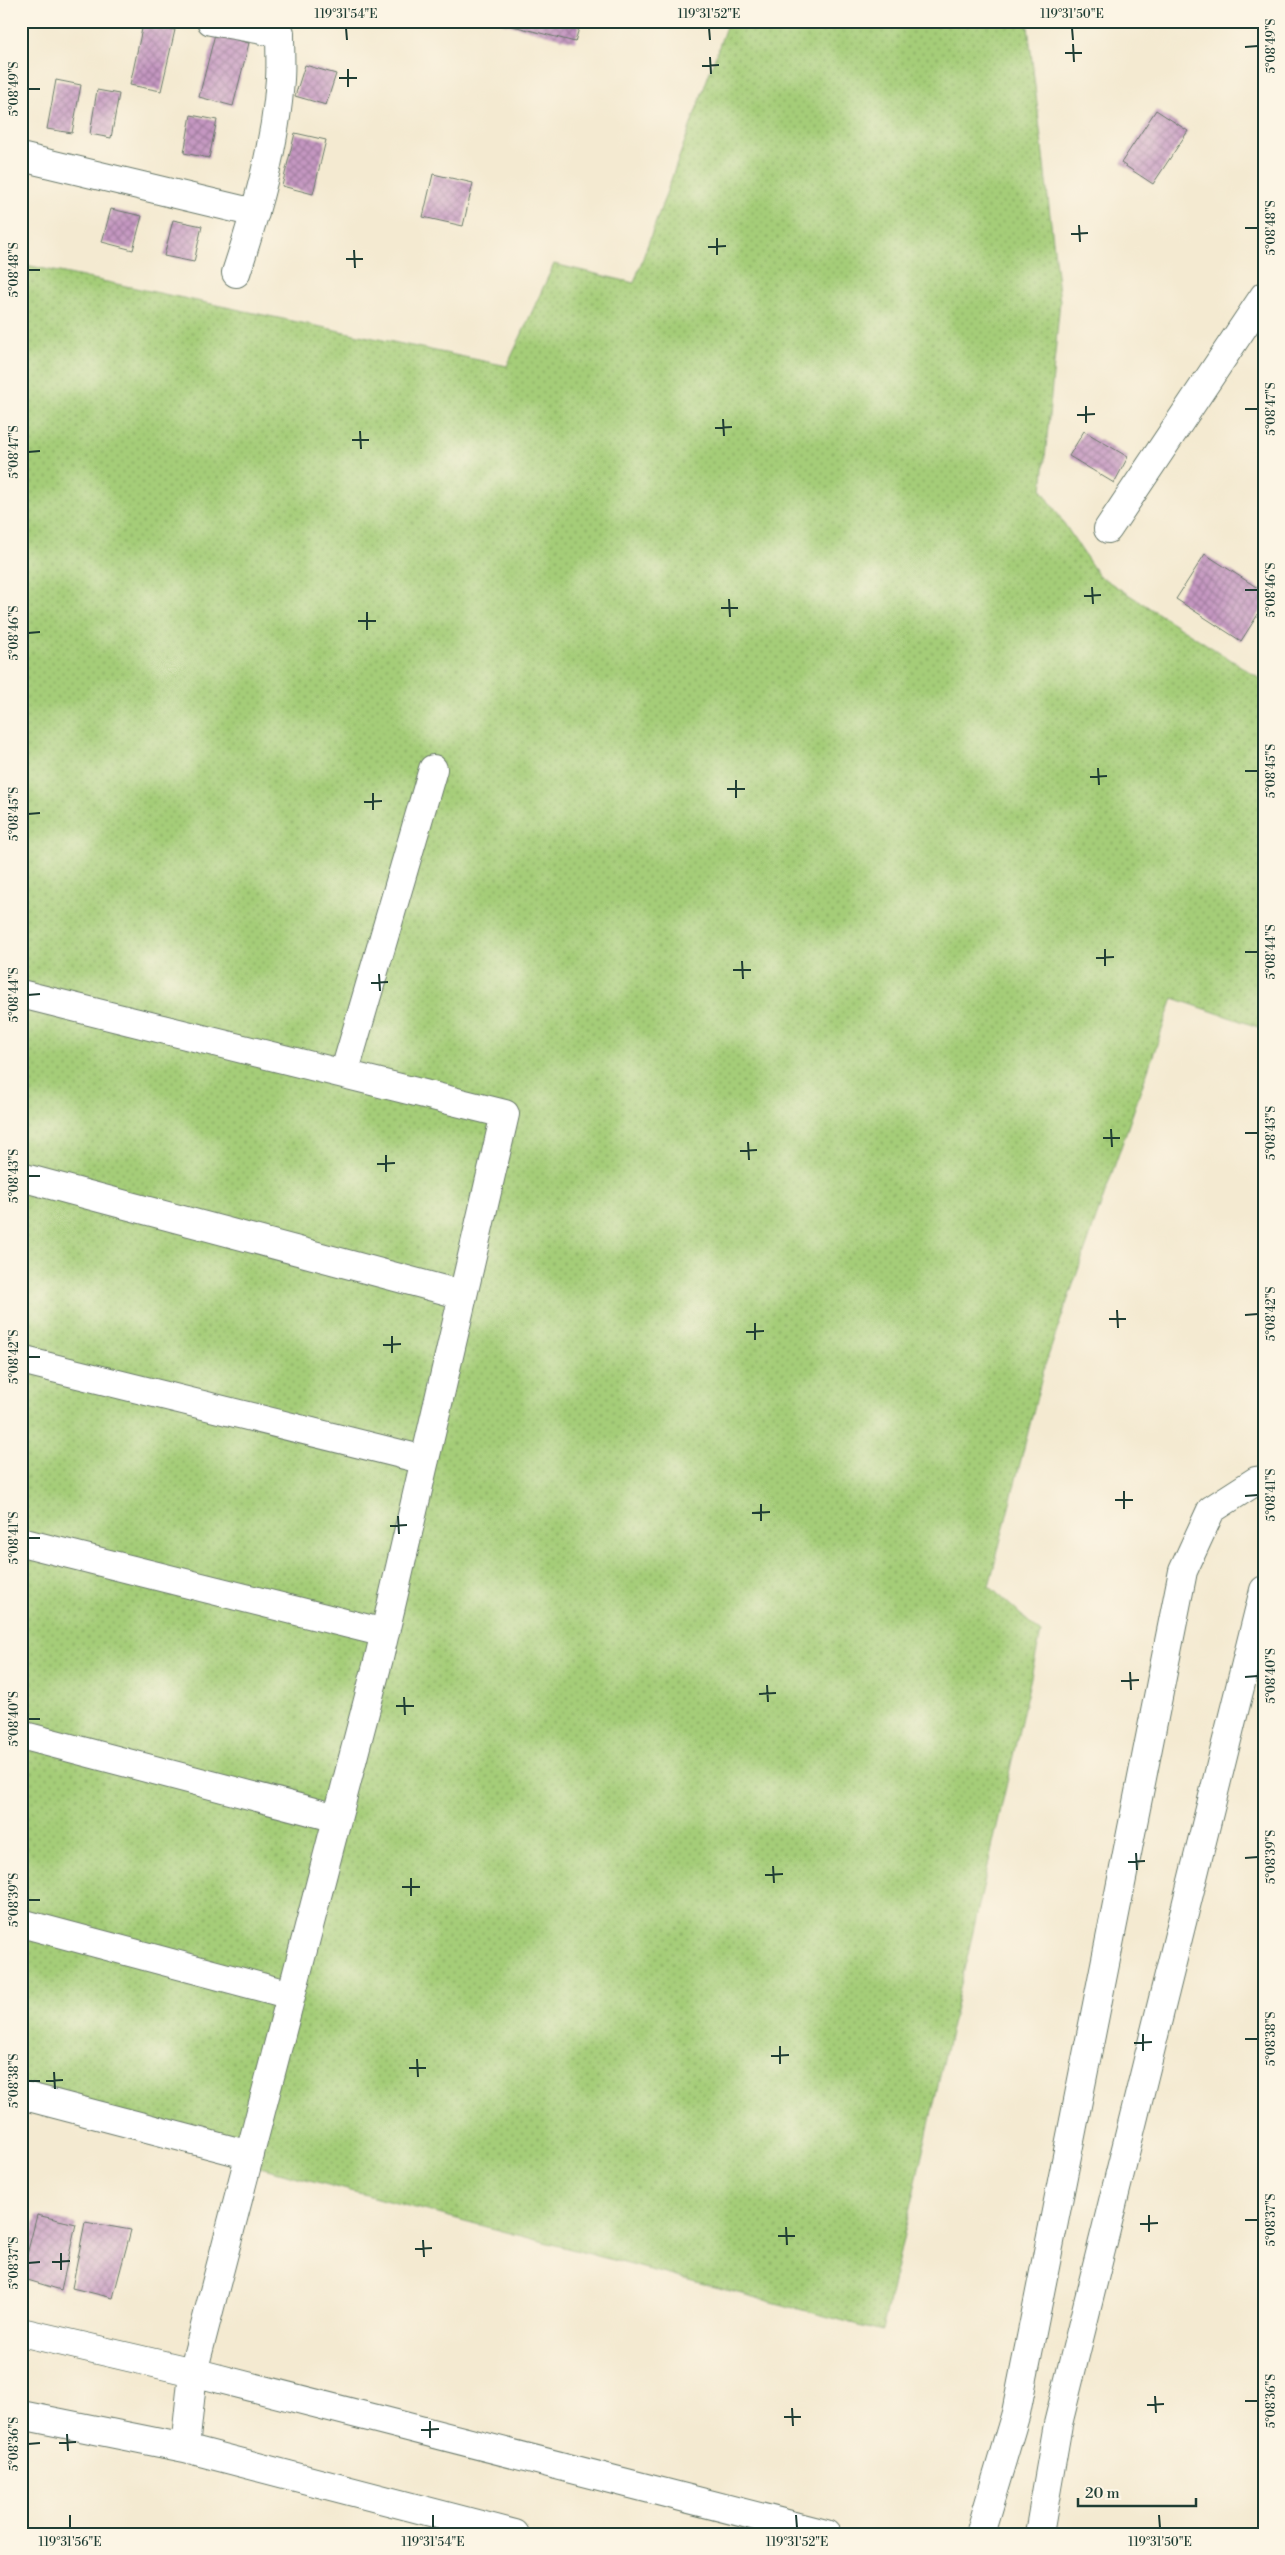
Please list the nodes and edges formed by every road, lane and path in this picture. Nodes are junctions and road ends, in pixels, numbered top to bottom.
1 (211, 21) edge
2 (280, 27) edge
3 (21, 157) edge
4 (255, 213) junction
5 (236, 273) dead end
6 (1264, 296) edge
7 (1108, 529) dead end
8 (433, 768) dead end
9 (21, 994) edge
10 (344, 1074) junction
11 (21, 1177) edge
12 (463, 1295) junction
13 (21, 1360) edge
14 (425, 1460) junction
15 (1264, 1480) edge
16 (21, 1542) edge
17 (1264, 1590) edge
18 (385, 1633) junction
19 (21, 1735) edge
20 (337, 1818) junction
21 (21, 1923) edge
22 (291, 1995) junction
23 (21, 2094) edge
24 (250, 2154) junction
25 (21, 2332) edge
26 (193, 2372) junction
27 (21, 2416) edge
28 (185, 2448) junction
29 (515, 2534) edge
30 (826, 2534) edge
31 (980, 2534) edge
32 (1039, 2534) edge

1 - 2 street
2 - 4 street
3 - 4 street
4 - 5 street
6 - 7 street
8 - 10 street
9 - 10 street
10 - 12 street
11 - 12 street
12 - 14 street
13 - 14 street
14 - 18 street
15 - 31 street
16 - 18 street
17 - 32 street
18 - 20 street
19 - 20 street
20 - 22 street
21 - 22 street
22 - 24 street
23 - 24 street
24 - 26 street
25 - 26 street
26 - 28 street
26 - 30 street
27 - 28 street
28 - 29 street

